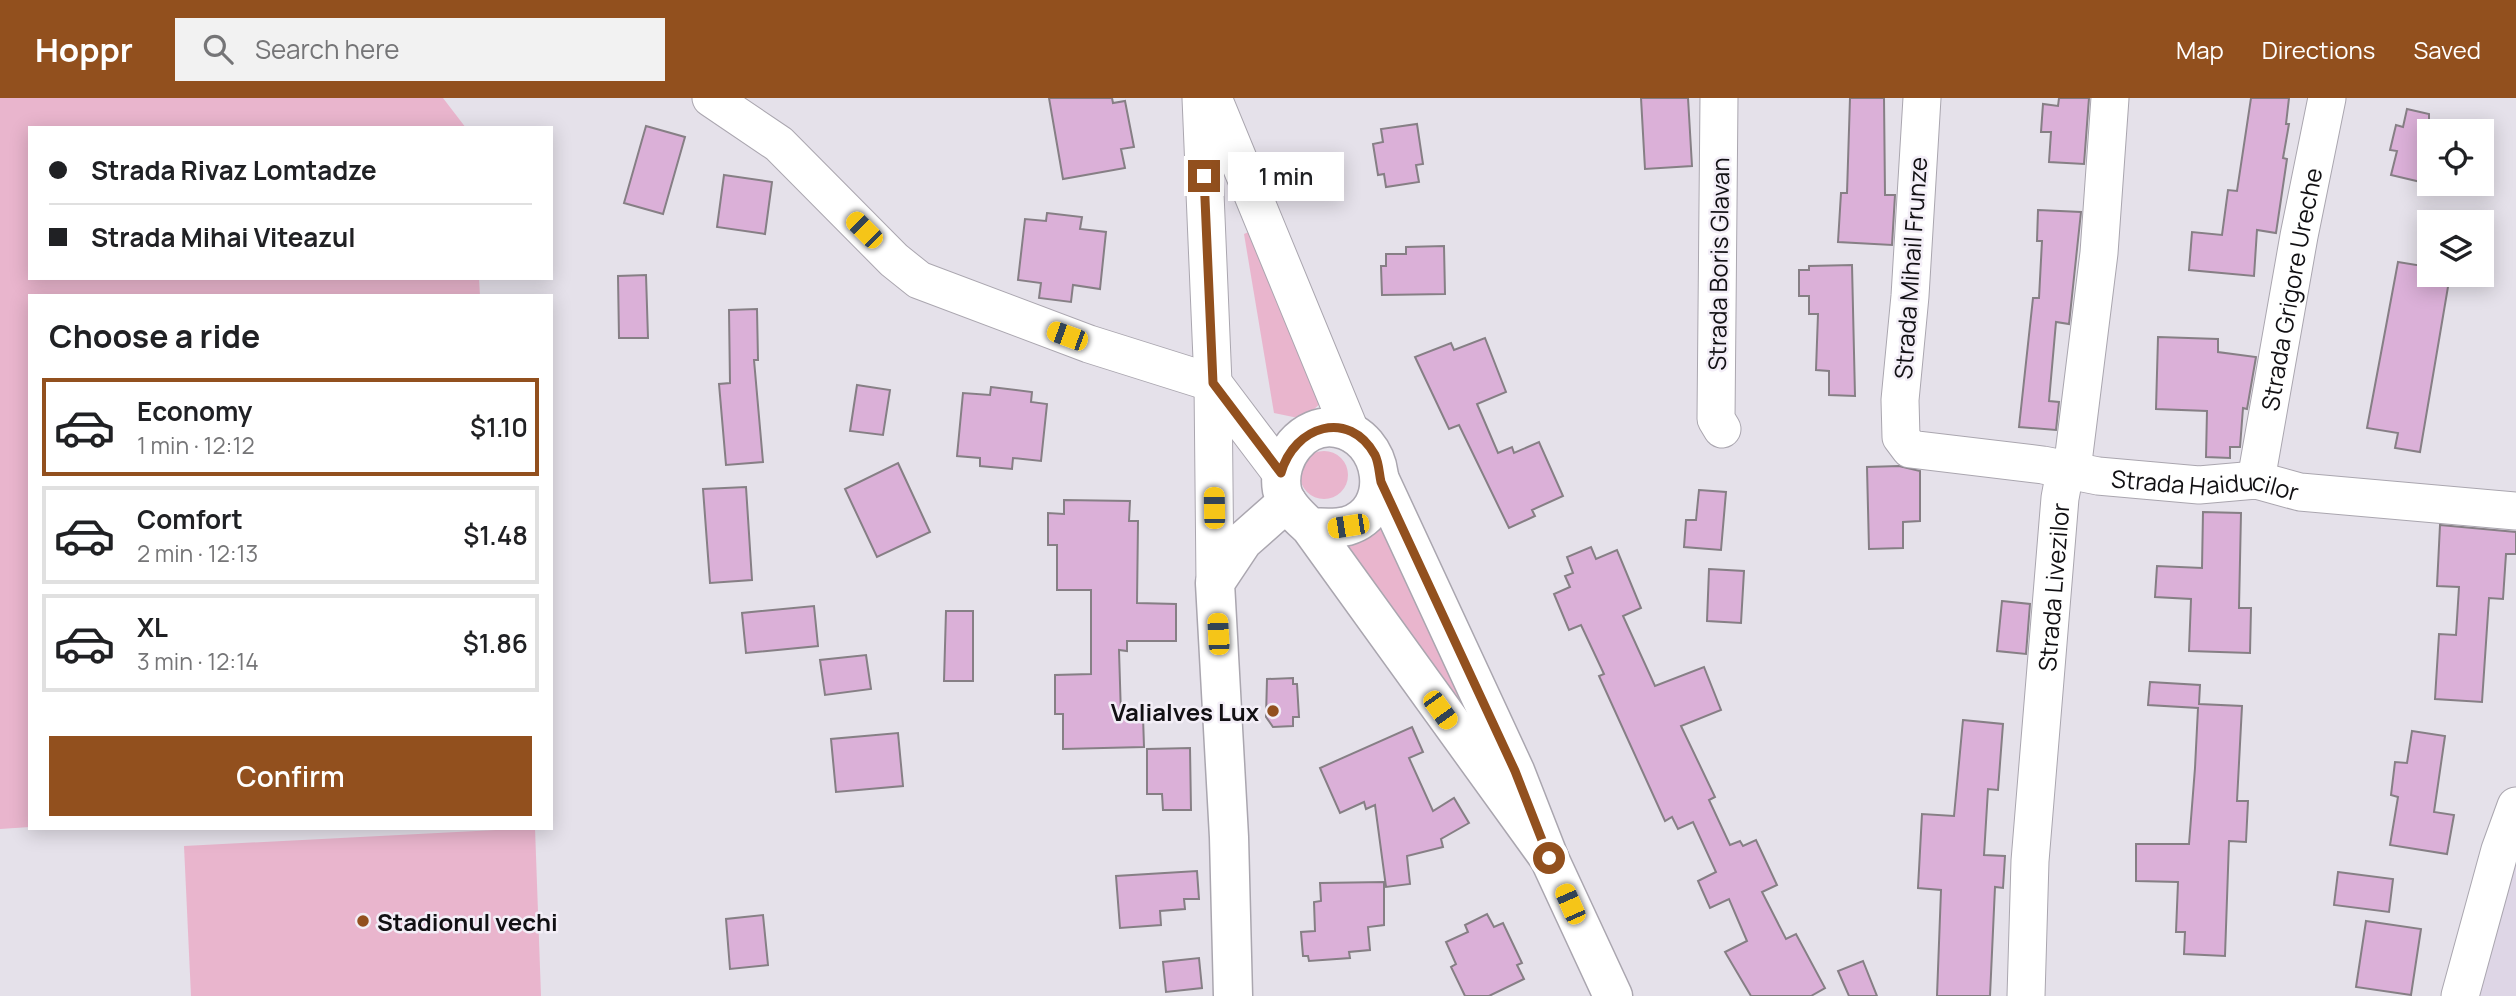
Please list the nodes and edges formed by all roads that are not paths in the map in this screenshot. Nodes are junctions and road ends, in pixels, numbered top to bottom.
1 (711, 98) edge
2 (1201, 98) edge
3 (1213, 98) edge
4 (1719, 98) edge
5 (1922, 98) edge
6 (2110, 98) edge
7 (2327, 98) edge
8 (1213, 383) junction
9 (1721, 429) dead end
10 (1351, 433) junction
11 (1901, 437) joint
12 (2072, 470) junction
13 (2256, 480) junction
14 (1381, 482) junction
15 (1293, 501) junction
16 (2516, 510) edge
17 (1215, 583) junction
18 (2516, 806) edge
19 (1549, 858) junction
20 (1233, 996) edge
21 (1613, 996) edge
22 (2026, 996) edge
23 (2460, 996) edge

1 - 8 street
2 - 8 street
3 - 10 street
4 - 9 street, Strada Boris Glavan
5 - 11 street, Strada Mihail Frunze
6 - 12 street, Strada Livezilor
7 - 13 street, Strada Grigore Ureche
8 - 15 street
8 - 17 street
10 - 14 street
10 - 15 street
11 - 12 street, Strada Haiducilor
12 - 13 street, Strada Haiducilor
12 - 22 street, Strada Livezilor
13 - 16 street, Strada Haiducilor
14 - 15 street
14 - 19 street
15 - 17 street
15 - 19 street
17 - 20 street
18 - 23 street
19 - 21 street

